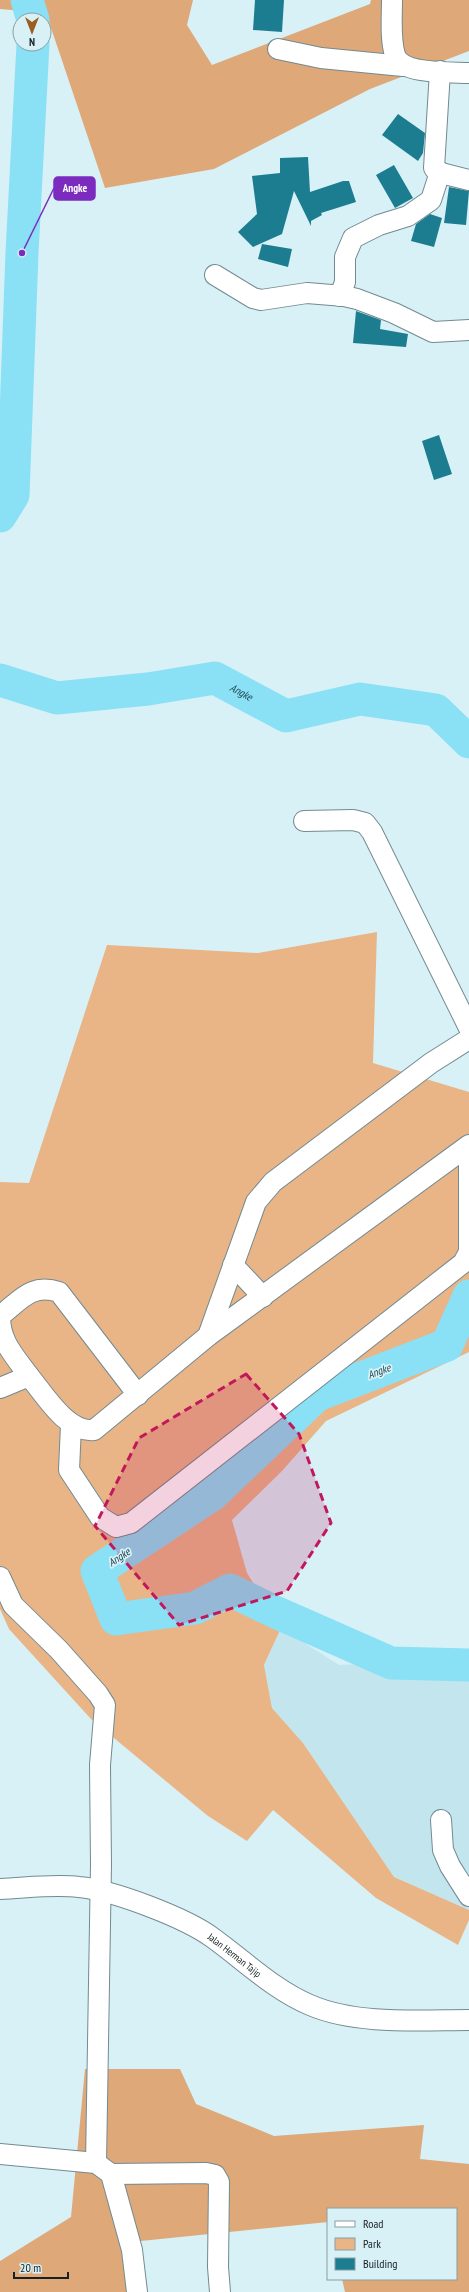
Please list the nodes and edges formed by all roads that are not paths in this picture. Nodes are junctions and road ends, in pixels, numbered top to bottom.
1 (392, 0) edge
2 (278, 49) dead end
3 (403, 66) junction
4 (440, 71) junction
5 (469, 73) edge
6 (440, 172) junction
7 (469, 180) edge
8 (215, 275) dead end
9 (340, 296) junction
10 (469, 330) edge
11 (304, 821) dead end
12 (469, 1028) edge
13 (469, 1039) edge
14 (469, 1145) edge
15 (469, 1162) edge
16 (233, 1265) junction
17 (263, 1297) junction
18 (208, 1336) junction
19 (29, 1376) junction
20 (0, 1388) edge
21 (138, 1395) junction
22 (71, 1425) junction
23 (0, 1576) edge
24 (6, 1608) edge
25 (441, 1820) dead end
26 (0, 1889) edge
27 (100, 1891) junction
28 (469, 1896) edge
29 (469, 2020) edge
30 (0, 2154) edge
31 (103, 2168) junction
32 (137, 2292) edge
33 (220, 2292) edge

1 - 3 street
2 - 3 street
3 - 4 street
4 - 5 street
4 - 6 street
6 - 7 street
6 - 9 street
8 - 9 street
9 - 10 street
11 - 12 street
13 - 16 street
14 - 17 street
15 - 22 street
16 - 17 street
16 - 18 street
17 - 18 street
18 - 21 street
19 - 20 street
19 - 21 street
19 - 22 street
21 - 22 street
23 - 24 street
24 - 27 street
25 - 28 street
26 - 27 street, Jalan Herman Tajip
27 - 29 street, Jalan Herman Tajip
27 - 31 street
30 - 31 street
31 - 32 street
31 - 33 street

